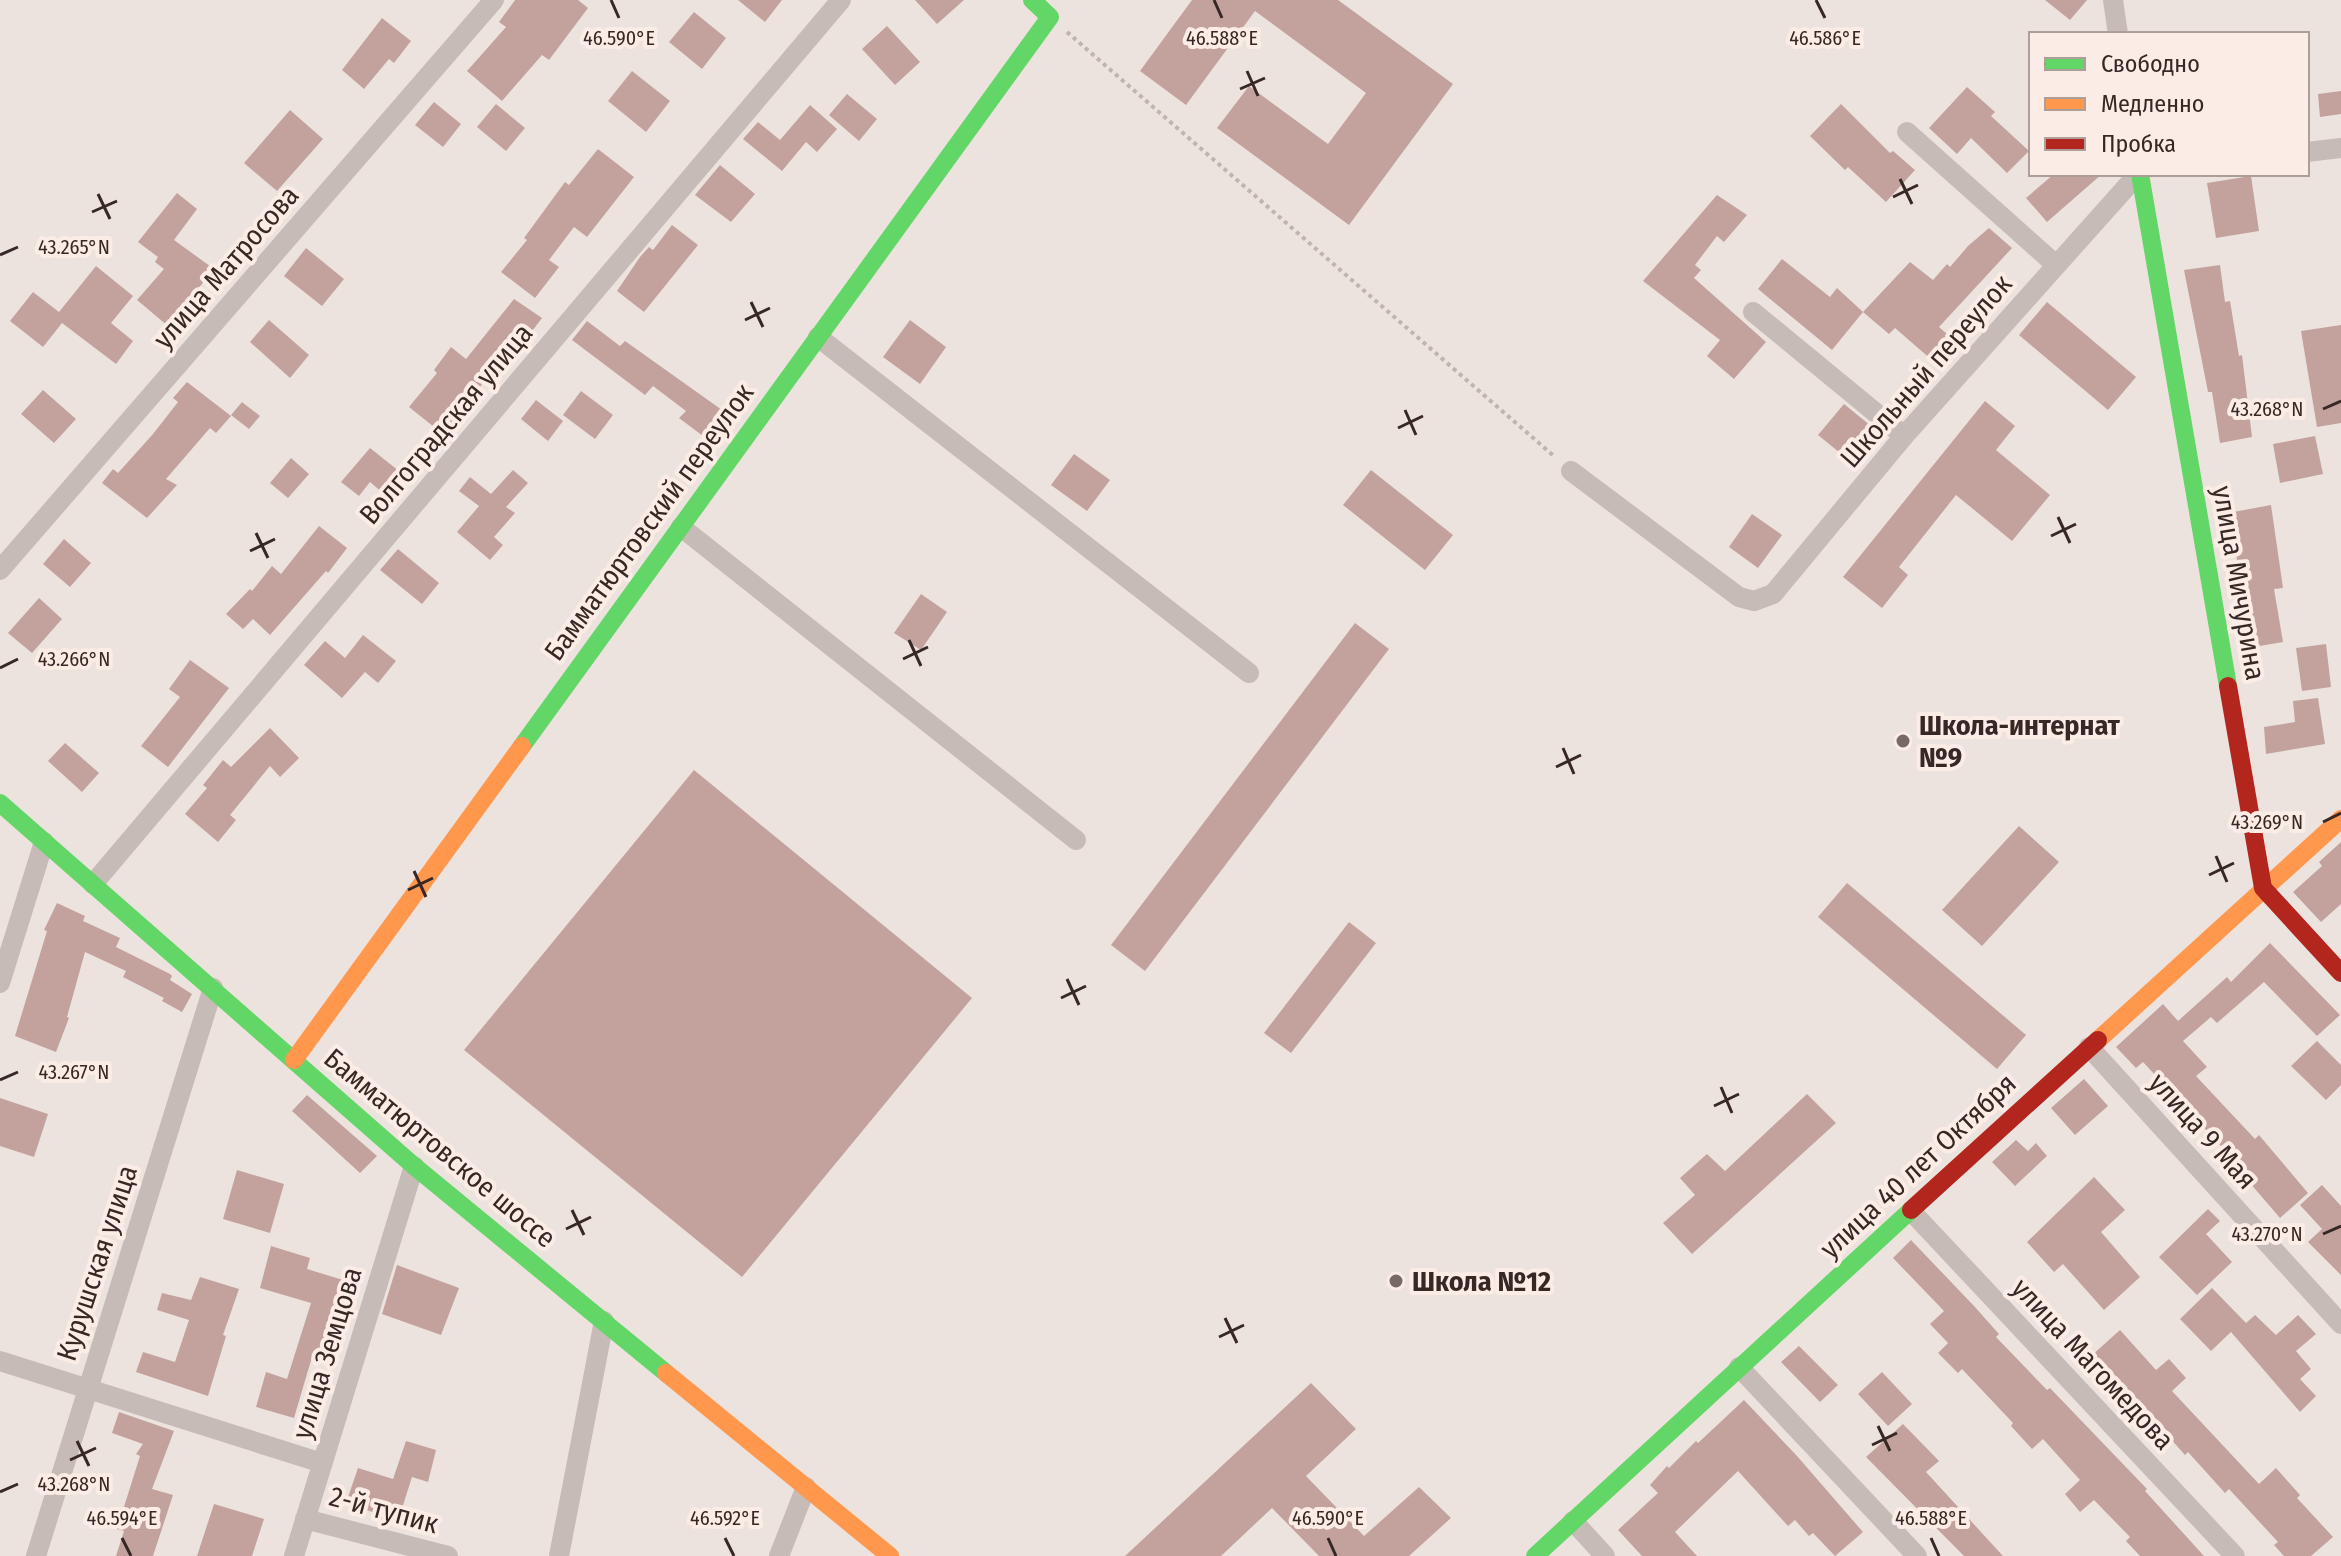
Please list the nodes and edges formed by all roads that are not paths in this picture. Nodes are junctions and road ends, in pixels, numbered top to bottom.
1 (494, 0) edge
2 (841, 0) edge
3 (1032, 0) edge
4 (2113, 0) edge
5 (2118, 32) edge
6 (1907, 132) dead end
7 (2341, 148) edge
8 (2309, 152) edge
9 (2137, 176) edge
10 (2139, 176) edge
11 (2056, 265) junction
12 (1753, 312) dead end
13 (818, 337) junction
14 (1904, 436) junction
15 (1571, 471) road end
16 (681, 527) junction
17 (0, 570) edge
18 (1249, 673) dead end
19 (0, 803) edge
20 (2341, 819) edge
21 (1076, 840) dead end
22 (44, 842) junction
23 (93, 884) junction
24 (2263, 888) junction
25 (2341, 973) edge
26 (0, 983) edge
27 (213, 988) junction
28 (2089, 1047) junction
29 (294, 1060) junction
30 (414, 1166) junction
31 (1911, 1211) junction
32 (604, 1321) junction
33 (2341, 1324) edge
34 (0, 1361) edge
35 (1739, 1367) junction
36 (87, 1387) junction
37 (322, 1463) junction
38 (806, 1487) junction
39 (305, 1519) junction
40 (1573, 1521) junction
41 (36, 1556) edge
42 (294, 1556) edge
43 (448, 1556) edge
44 (559, 1556) edge
45 (779, 1556) edge
46 (890, 1556) edge
47 (1535, 1556) edge
48 (1605, 1556) edge
49 (1917, 1556) edge
50 (2235, 1556) edge

1 - 17 street, улица Матросова
2 - 23 street, Волгоградская улица
3 - 13 street, Бамматюртовский переулок
4 - 5 street
6 - 11 street
7 - 8 street
9 - 11 street, Школьный переулок
10 - 24 street, улица Мичурина
11 - 14 street, Школьный переулок
12 - 14 street
13 - 16 street, Бамматюртовский переулок
13 - 18 street
14 - 15 street, Школьный переулок
16 - 21 street
16 - 29 street, Бамматюртовский переулок
19 - 22 street, Бамматюртовское шоссе
20 - 24 street, улица 40 лет Октября
22 - 23 street, Бамматюртовское шоссе
22 - 26 street
23 - 27 street, Бамматюртовское шоссе
24 - 25 street
24 - 28 street, улица 40 лет Октября
27 - 29 street, Бамматюртовское шоссе
27 - 36 street, Курушская улица
28 - 31 street, улица 40 лет Октября
28 - 33 street, улица 9 Мая
29 - 30 street, Бамматюртовское шоссе
30 - 32 street, Бамматюртовское шоссе
30 - 37 street, улица Земцова
31 - 35 street, улица 40 лет Октября
31 - 50 street, улица Магомедова
32 - 38 street, Бамматюртовское шоссе
32 - 44 street
34 - 36 street
35 - 40 street, улица 40 лет Октября
35 - 49 street
36 - 37 street
36 - 41 street, Курушская улица
37 - 39 street, улица Земцова
38 - 45 street
38 - 46 street, Бамматюртовское шоссе
39 - 42 street, улица Земцова
39 - 43 street, 2-й тупик
40 - 47 street, улица 40 лет Октября
40 - 48 street

